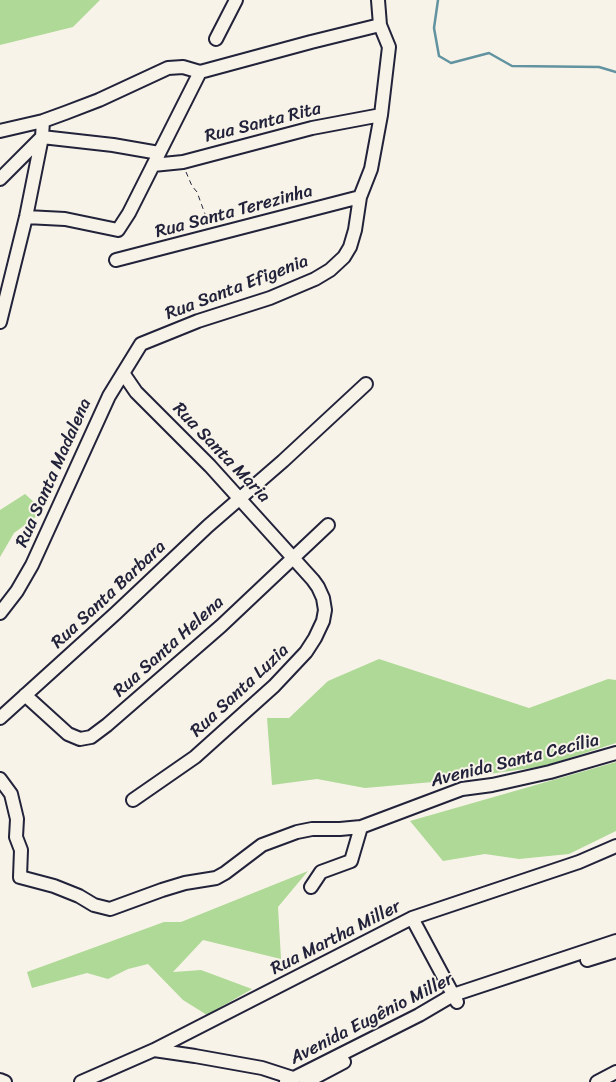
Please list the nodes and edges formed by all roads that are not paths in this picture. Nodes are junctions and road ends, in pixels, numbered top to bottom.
1 (236, 0) edge
2 (378, 0) edge
3 (380, 25) junction
4 (216, 39) dead end
5 (200, 72) junction
6 (381, 115) junction
7 (43, 120) junction
8 (0, 131) edge
9 (42, 137) junction
10 (160, 153) junction
11 (153, 165) junction
12 (0, 179) edge
13 (360, 197) junction
14 (26, 217) junction
15 (116, 260) dead end
16 (0, 322) edge
17 (124, 373) junction
18 (366, 384) dead end
19 (240, 498) junction
20 (328, 525) dead end
21 (294, 557) junction
22 (0, 613) edge
23 (26, 695) junction
24 (0, 718) edge
25 (616, 753) edge
26 (0, 779) edge
27 (133, 800) dead end
28 (361, 827) junction
29 (616, 846) edge
30 (311, 887) dead end
31 (412, 918) junction
32 (616, 941) edge
33 (616, 951) edge
34 (455, 999) junction
35 (154, 1050) junction
36 (616, 1072) edge
37 (0, 1080) edge
38 (290, 1080) edge
39 (5, 1082) edge
40 (81, 1082) edge
41 (306, 1082) edge
42 (597, 1082) edge

1 - 4 street
2 - 3 street, Rua Santa Efigenia
3 - 5 street
3 - 6 street, Rua Santa Efigenia
5 - 7 street
5 - 10 street
6 - 11 street, Rua Santa Rita
6 - 13 street, Rua Santa Efigenia
7 - 8 street
7 - 9 street
9 - 10 street
9 - 12 street
9 - 14 street
10 - 11 street
11 - 14 street
13 - 15 street, Rua Santa Terezinha
13 - 17 street, Rua Santa Efigenia
14 - 16 street
17 - 19 street, Rua Santa Maria
17 - 22 street, Rua Santa Madalena
18 - 19 street, Rua Santa Barbara
19 - 21 street, Rua Santa Maria
19 - 23 street, Rua Santa Barbara
20 - 21 street, Rua Santa Helena
21 - 23 street, Rua Santa Helena
21 - 27 street, Rua Santa Luzia
23 - 24 street, Rua Santa Barbara
25 - 28 street, Avenida Santa Cecília
26 - 28 street, Avenida Santa Cecília
28 - 30 street
29 - 31 street, Rua Martha Miller
31 - 34 street
31 - 35 street, Rua Martha Miller
32 - 34 street, Avenida Eugênio Miller
33 - 34 street, Avenida Eugênio Miller
34 - 38 street, Avenida Eugênio Miller
34 - 41 street, Avenida Eugênio Miller
35 - 38 street
35 - 40 street, Rua Martha Miller
36 - 42 street
37 - 39 street

